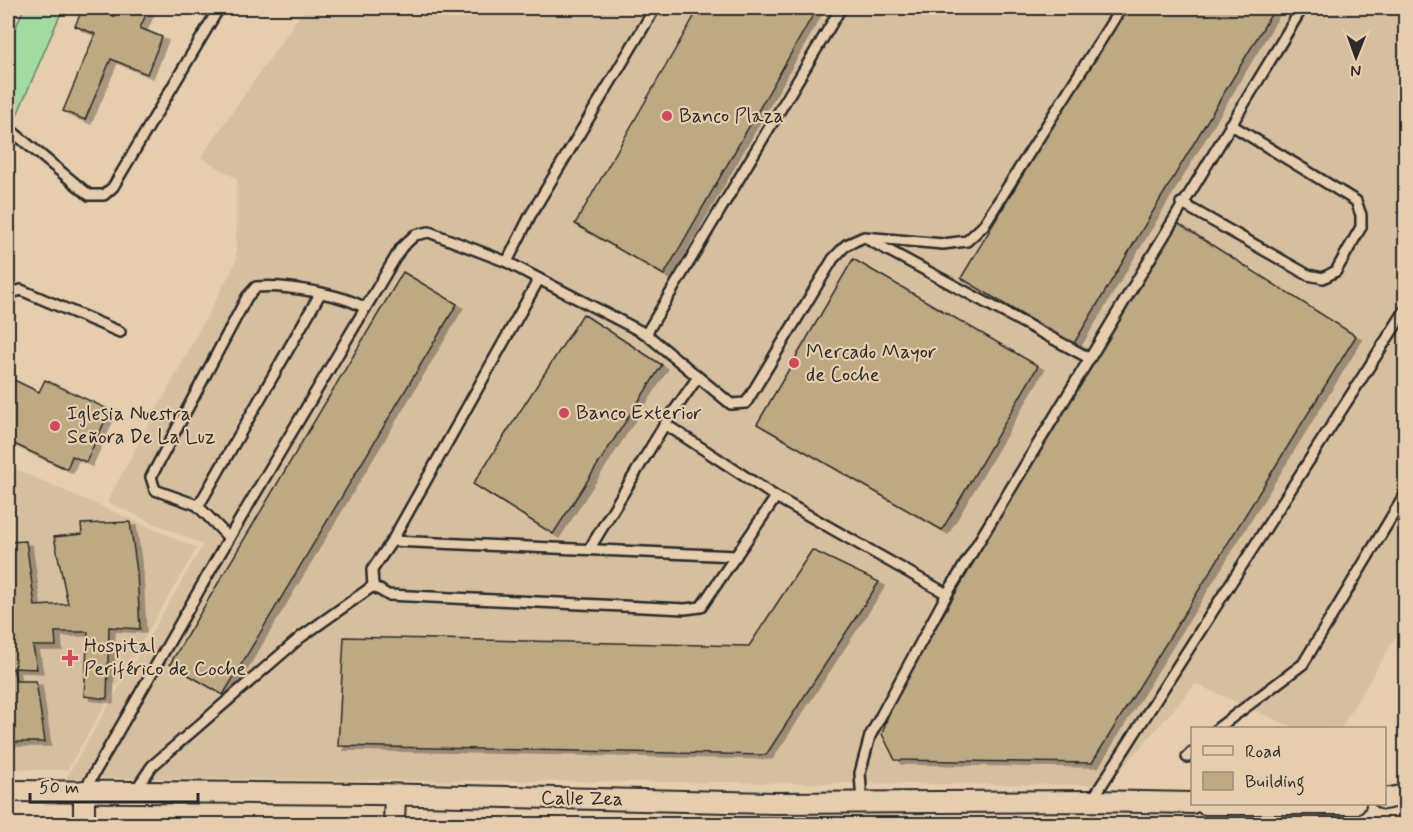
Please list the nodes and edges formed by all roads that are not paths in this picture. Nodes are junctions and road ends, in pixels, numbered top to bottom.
1 (219, 8) edge
2 (654, 8) edge
3 (841, 8) edge
4 (1121, 8) edge
5 (1302, 8) edge
6 (1230, 124) junction
7 (8, 128) edge
8 (1181, 202) junction
9 (864, 237) junction
10 (507, 262) junction
11 (539, 279) junction
12 (8, 294) edge
13 (321, 294) junction
14 (365, 308) junction
15 (1406, 309) edge
16 (120, 332) dead end
17 (645, 334) junction
18 (1089, 358) junction
19 (698, 377) junction
20 (665, 424) junction
21 (1406, 493) edge
22 (776, 496) junction
23 (197, 506) junction
24 (230, 538) junction
25 (392, 541) junction
26 (590, 548) junction
27 (736, 556) junction
28 (373, 586) junction
29 (947, 594) junction
30 (1221, 727) edge
31 (8, 791) edge
32 (84, 791) junction
33 (135, 791) junction
34 (395, 795) junction
35 (1406, 795) edge
36 (1386, 799) edge
37 (1092, 801) junction
38 (862, 803) junction
39 (1191, 803) edge
40 (84, 825) edge
41 (394, 825) edge

1 - 7 lane
2 - 10 lane
3 - 17 lane
4 - 9 lane
5 - 6 lane
6 - 8 lane
6 - 8 lane
8 - 18 lane
9 - 18 lane
9 - 19 lane
10 - 11 lane
10 - 14 lane
11 - 17 lane
11 - 25 lane
12 - 16 lane
13 - 14 lane
13 - 23 lane
13 - 23 lane
14 - 24 lane
15 - 37 lane
17 - 19 lane
18 - 29 lane
19 - 20 lane
20 - 22 lane
20 - 26 lane
21 - 30 lane
22 - 27 lane
22 - 29 lane
23 - 24 lane
24 - 32 lane
25 - 26 lane
25 - 28 lane
26 - 27 lane
27 - 28 lane
28 - 33 lane
29 - 38 lane
31 - 32 street, Calle Zea
32 - 33 street, Calle Zea
32 - 40 street
33 - 34 street, Calle Zea
34 - 38 street, Calle Zea
34 - 41 street
35 - 36 street
37 - 38 street, Calle Zea
37 - 39 street, Calle Zea

